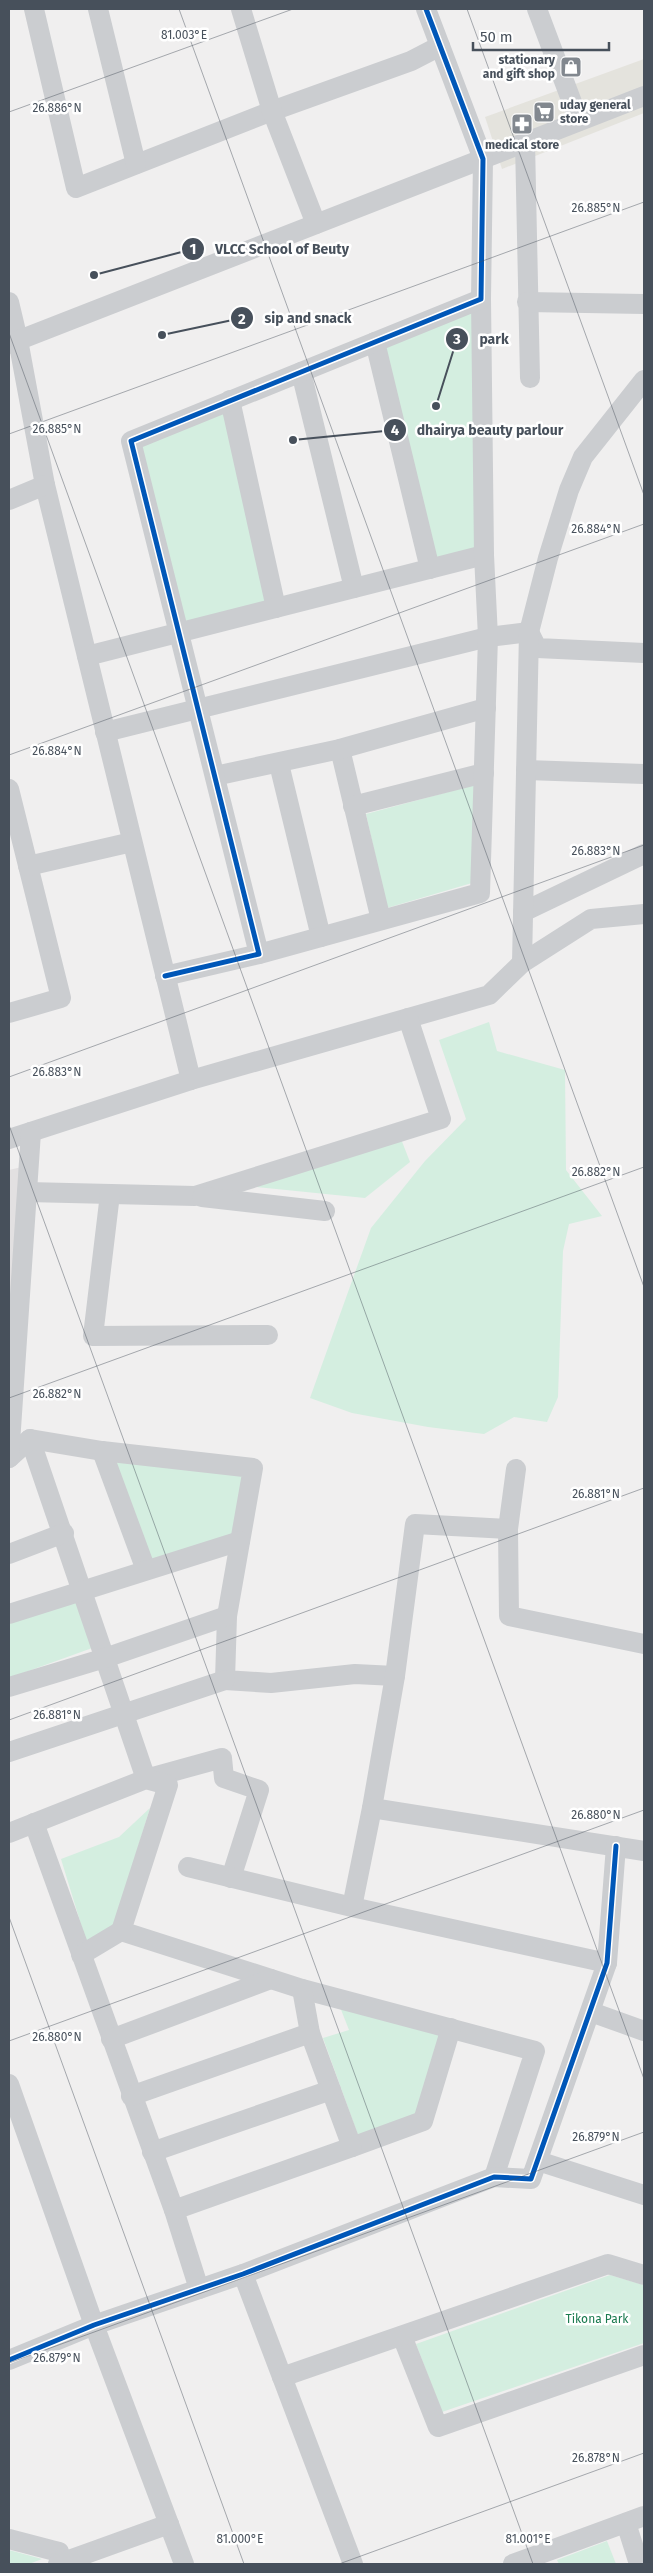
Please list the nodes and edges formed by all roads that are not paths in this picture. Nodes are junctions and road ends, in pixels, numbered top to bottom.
1 (34, 9) edge
2 (98, 9) edge
3 (241, 9) edge
4 (426, 9) edge
5 (537, 9) edge
6 (440, 46) junction
7 (644, 96) edge
8 (272, 111) junction
9 (579, 122) junction
10 (525, 142) junction
11 (483, 159) junction
12 (136, 164) junction
13 (316, 224) junction
14 (481, 299) junction
15 (9, 302) edge
16 (527, 302) junction
17 (644, 304) edge
18 (14, 342) edge
19 (375, 342) junction
20 (301, 372) junction
21 (530, 378) dead end
22 (644, 380) edge
23 (230, 400) junction
24 (45, 485) junction
25 (9, 500) edge
26 (484, 555) junction
27 (430, 569) junction
28 (354, 588) junction
29 (276, 608) junction
30 (179, 632) junction
31 (529, 632) junction
32 (488, 637) junction
33 (644, 653) edge
34 (87, 656) junction
35 (486, 708) junction
36 (198, 709) junction
37 (105, 732) junction
38 (340, 749) junction
39 (279, 764) junction
40 (526, 770) junction
41 (484, 773) junction
42 (644, 774) edge
43 (215, 776) junction
44 (9, 789) edge
45 (354, 806) junction
46 (132, 842) junction
47 (644, 854) edge
48 (28, 866) junction
49 (523, 912) junction
50 (644, 914) edge
51 (381, 920) junction
52 (321, 937) junction
53 (259, 954) junction
54 (522, 963) junction
55 (165, 976) junction
56 (9, 1014) edge
57 (408, 1018) junction
58 (191, 1080) junction
59 (31, 1132) junction
60 (9, 1139) edge
61 (27, 1192) junction
62 (110, 1194) junction
63 (195, 1196) junction
64 (325, 1211) dead end
65 (268, 1335) dead end
66 (30, 1439) junction
67 (102, 1451) junction
68 (9, 1458) edge
69 (516, 1469) dead end
70 (508, 1529) junction
71 (64, 1533) junction
72 (240, 1541) junction
73 (9, 1554) edge
74 (146, 1570) junction
75 (81, 1592) junction
76 (9, 1614) edge
77 (227, 1616) junction
78 (644, 1644) edge
79 (105, 1658) junction
80 (395, 1676) junction
81 (224, 1680) junction
82 (9, 1687) edge
83 (124, 1714) junction
84 (9, 1752) edge
85 (146, 1779) junction
86 (372, 1808) junction
87 (34, 1823) junction
88 (9, 1833) edge
89 (616, 1846) junction
90 (644, 1851) edge
91 (188, 1867) dead end
92 (230, 1878) junction
93 (352, 1907) junction
94 (121, 1931) junction
95 (81, 1955) junction
96 (607, 1964) junction
97 (271, 1979) junction
98 (302, 1989) junction
99 (590, 2012) junction
100 (451, 2028) junction
101 (644, 2030) edge
102 (310, 2033) junction
103 (111, 2038) junction
104 (9, 2084) edge
105 (331, 2090) junction
106 (131, 2096) junction
107 (352, 2147) junction
108 (152, 2152) junction
109 (538, 2161) junction
110 (494, 2177) junction
111 (644, 2195) edge
112 (174, 2210) junction
113 (243, 2274) junction
114 (644, 2275) edge
115 (199, 2289) junction
116 (94, 2325) junction
117 (402, 2336) junction
118 (644, 2355) edge
119 (9, 2360) edge
120 (282, 2377) junction
121 (635, 2520) edge
122 (170, 2524) junction
123 (9, 2539) edge
124 (549, 2558) edge
125 (60, 2564) edge
126 (184, 2564) edge
127 (353, 2564) edge
128 (513, 2564) edge
129 (639, 2564) edge

1 - 12 street
2 - 12 street
3 - 8 street
4 - 6 street
5 - 9 street
6 - 8 street
6 - 11 street
7 - 9 street
8 - 12 street
8 - 13 street
9 - 10 street
10 - 11 street
10 - 16 street
11 - 13 street
11 - 14 street
13 - 18 street
14 - 19 street
14 - 26 street
15 - 18 street
16 - 17 street
16 - 21 street
18 - 24 street
19 - 20 street
19 - 27 street
20 - 23 street
20 - 28 street
22 - 31 street
23 - 29 street
23 - 30 street
24 - 25 street
24 - 34 street
26 - 27 street
26 - 32 street
27 - 28 street
28 - 29 street
29 - 30 street
30 - 34 street
30 - 36 street
31 - 32 street
31 - 33 street
31 - 40 street
32 - 35 street
32 - 36 street
34 - 37 street
35 - 38 street
35 - 41 street
36 - 37 street
36 - 43 street
37 - 46 street
38 - 39 street
38 - 45 street
39 - 43 street
39 - 52 street
40 - 42 street
40 - 49 street
41 - 45 street
41 - 51 street
43 - 53 street
44 - 48 street
45 - 51 street
46 - 48 street
46 - 55 street
47 - 49 street
48 - 56 street
49 - 54 street
50 - 54 street
51 - 52 street
52 - 53 street
53 - 55 street
54 - 57 street
55 - 58 street
57 - 58 street
57 - 63 street
58 - 59 street
59 - 60 street
59 - 61 street
61 - 62 street
61 - 68 street
62 - 63 street
62 - 65 street
63 - 64 street
66 - 67 street
66 - 68 street
66 - 71 street
67 - 72 street
67 - 74 street
69 - 70 street
70 - 78 street
70 - 80 street
71 - 73 street
71 - 75 street
72 - 74 street
72 - 77 street
74 - 75 street
75 - 76 street
75 - 79 street
77 - 79 street
77 - 81 street
79 - 82 street
79 - 83 street
80 - 81 street
80 - 86 street
81 - 83 street
83 - 84 street
83 - 85 street
85 - 87 street
85 - 92 street
85 - 94 street
86 - 89 street
86 - 93 street
87 - 88 street
87 - 95 street
89 - 90 street
89 - 96 street
91 - 92 street
92 - 93 street
93 - 96 street
94 - 95 street
94 - 97 street
95 - 103 street
96 - 99 street
97 - 98 street
97 - 103 street
98 - 100 street
98 - 102 street
99 - 101 street
99 - 109 street
100 - 107 street
100 - 110 street
102 - 105 street
102 - 106 street
103 - 106 street
104 - 116 street
105 - 107 street
105 - 108 street
106 - 108 street
107 - 112 street
108 - 112 street
109 - 110 street
109 - 111 street
110 - 113 street
112 - 115 street
113 - 115 street
113 - 120 street
114 - 117 street
115 - 116 street
116 - 119 street
116 - 122 street
117 - 118 street
117 - 120 street
120 - 127 street
121 - 124 street
121 - 129 street
122 - 125 street
122 - 126 street
123 - 125 street
124 - 128 street

